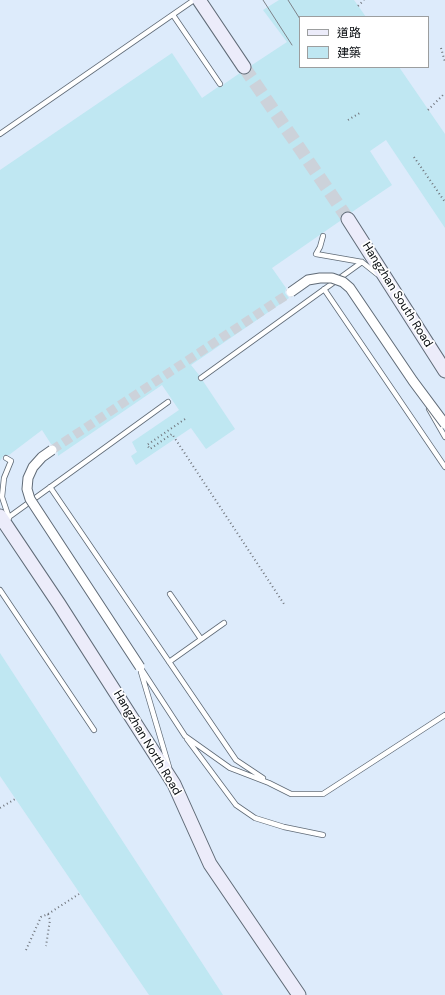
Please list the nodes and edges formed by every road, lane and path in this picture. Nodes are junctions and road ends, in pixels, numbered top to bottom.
1 (194, 0) edge
2 (199, 0) edge
3 (364, 0) edge
4 (358, 6) dead end
5 (173, 15) junction
6 (441, 48) dead end
7 (445, 62) edge
8 (244, 67) tunnel mouth
9 (220, 84) dead end
10 (445, 93) edge
11 (428, 110) dead end
12 (360, 113) dead end
13 (348, 120) dead end
14 (0, 134) edge
15 (414, 157) dead end
16 (445, 202) edge
17 (348, 219) tunnel mouth
18 (322, 236) dead end
19 (362, 262) junction
20 (392, 286) junction
21 (324, 289) junction
22 (291, 292) tunnel mouth
23 (445, 371) edge
24 (201, 378) dead end
25 (413, 381) junction
26 (168, 402) dead end
27 (185, 419) dead end
28 (445, 424) edge
29 (445, 437) edge
30 (52, 450) tunnel mouth
31 (6, 458) dead end
32 (445, 467) edge
33 (50, 487) junction
34 (5, 516) edge
35 (0, 590) edge
36 (170, 594) dead end
37 (284, 604) dead end
38 (224, 623) dead end
39 (201, 639) junction
40 (169, 662) junction
41 (140, 667) junction
42 (445, 715) edge
43 (94, 730) dead end
44 (185, 736) junction
45 (269, 783) junction
46 (174, 784) junction
47 (15, 799) dead end
48 (0, 808) edge
49 (324, 835) dead end
50 (79, 894) dead end
51 (48, 914) junction
52 (46, 946) dead end
53 (26, 950) dead end
54 (299, 995) edge

1 - 5 lane
2 - 8 street
3 - 4 path
5 - 9 lane
5 - 14 lane
6 - 7 path
10 - 11 path
12 - 13 path
15 - 16 path
17 - 20 street, Hangzhan South Road
18 - 19 lane
19 - 20 lane
19 - 21 lane
20 - 23 street, Hangzhan South Road
21 - 24 lane
21 - 32 lane
22 - 25 street, bridge
25 - 28 street, bridge
25 - 29 lane, bridge
26 - 33 lane
27 - 37 path
30 - 41 street, bridge
31 - 34 lane
33 - 34 lane
33 - 40 lane
34 - 46 street, Hangzhan North Road
35 - 43 lane
36 - 39 lane
38 - 39 lane
39 - 40 lane
40 - 45 lane
41 - 44 lane
41 - 46 lane
42 - 45 lane
44 - 45 lane
44 - 49 lane
46 - 54 street, Hangzhan North Road
47 - 48 path
50 - 51 path
51 - 52 path
51 - 53 path

